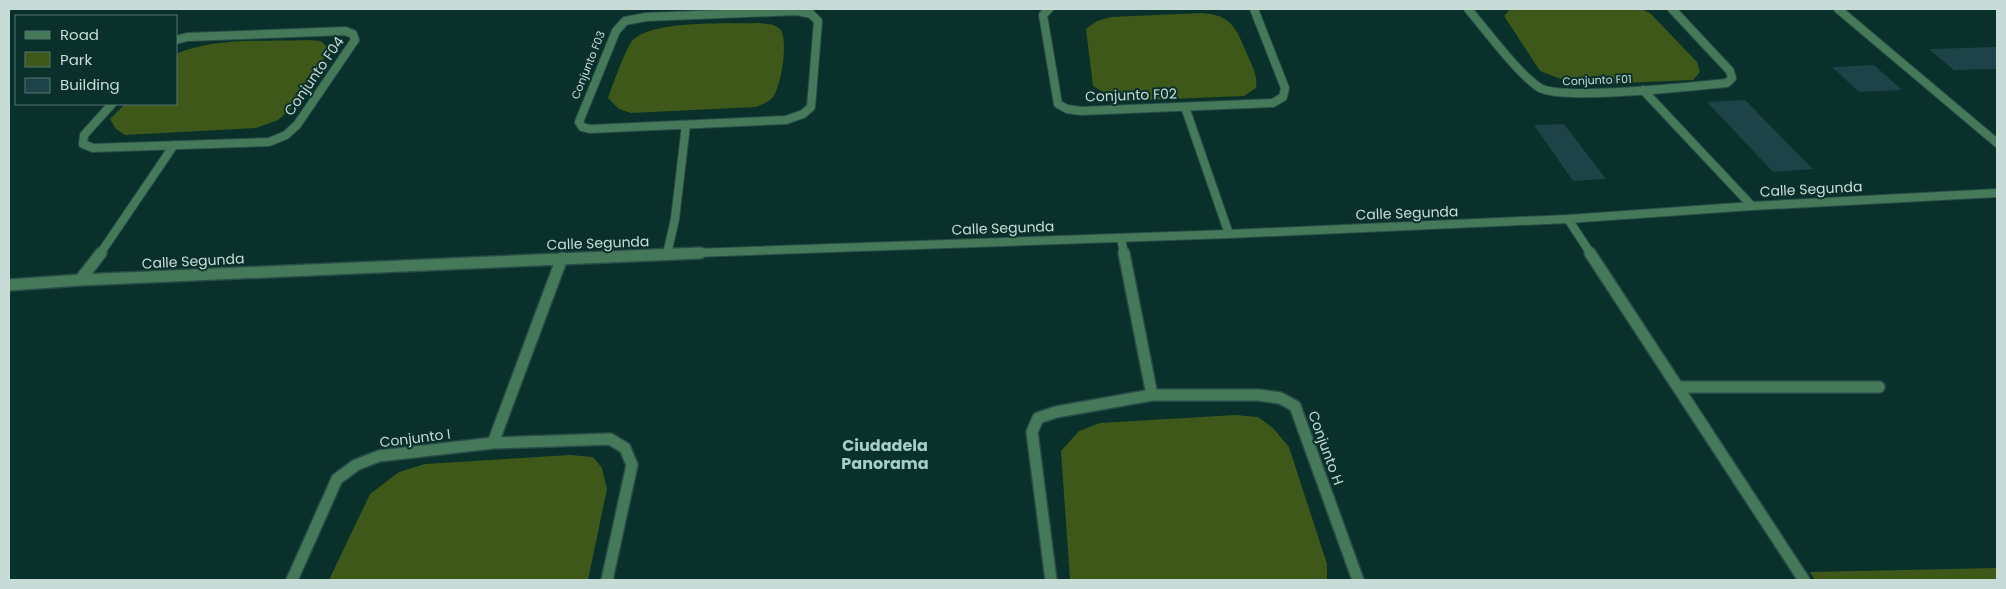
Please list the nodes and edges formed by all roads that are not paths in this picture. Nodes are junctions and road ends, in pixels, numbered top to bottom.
1 (1049, 9) edge
2 (1254, 9) edge
3 (1468, 9) edge
4 (1672, 9) edge
5 (1838, 9) edge
6 (178, 39) edge
7 (1643, 90) junction
8 (111, 105) edge
9 (1185, 107) junction
10 (686, 125) junction
11 (1997, 143) edge
12 (174, 145) junction
13 (1997, 193) edge
14 (1752, 206) junction
15 (1568, 220) junction
16 (1229, 234) junction
17 (1121, 238) junction
18 (666, 254) junction
19 (562, 258) junction
20 (80, 280) junction
21 (9, 286) edge
22 (1678, 387) junction
23 (1879, 387) dead end
24 (1152, 394) junction
25 (493, 443) junction
26 (292, 580) edge
27 (607, 580) edge
28 (1051, 580) edge
29 (1358, 580) edge
30 (1804, 580) edge

1 - 9 street, Conjunto F02
2 - 9 street, Conjunto F02
3 - 7 street, Conjunto F01
4 - 7 street, Conjunto F01
5 - 11 street
6 - 12 street, Conjunto F04
7 - 14 street, Conjunto F01
8 - 12 street, Conjunto F04
9 - 16 street, Conjunto F02
10 - 10 street, Conjunto F03
10 - 18 street
12 - 20 street
13 - 14 street, Calle Segunda
14 - 15 street, Calle Segunda
15 - 16 street, Calle Segunda
15 - 22 street
16 - 17 street, Calle Segunda
17 - 18 street, Calle Segunda
17 - 24 street
18 - 19 street, Calle Segunda
19 - 20 street, Calle Segunda
19 - 25 street
20 - 21 street, Calle Segunda
22 - 23 street
22 - 30 street
24 - 28 street, Conjunto H
24 - 29 street, Conjunto H
25 - 26 street, Conjunto I
25 - 27 street, Conjunto I

